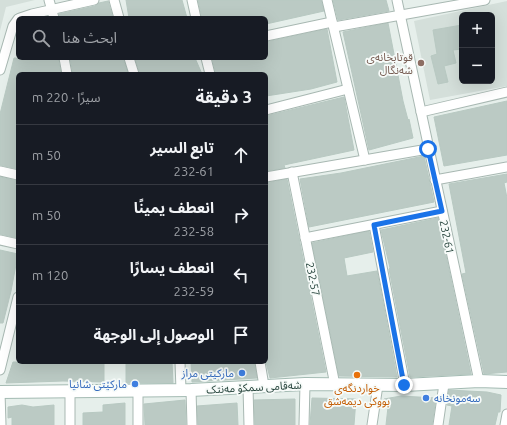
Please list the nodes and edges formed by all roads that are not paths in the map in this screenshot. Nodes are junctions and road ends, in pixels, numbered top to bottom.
1 (94, 0) edge
2 (114, 0) edge
3 (192, 0) edge
4 (327, 0) edge
5 (397, 0) edge
6 (484, 0) edge
7 (52, 9) edge
8 (26, 16) edge
9 (118, 16) edge
10 (196, 16) edge
11 (400, 16) junction
12 (16, 22) edge
13 (333, 25) junction
14 (268, 36) edge
15 (64, 60) edge
16 (130, 60) edge
17 (206, 60) edge
18 (0, 69) edge
19 (67, 72) edge
20 (133, 72) edge
21 (210, 72) edge
22 (348, 89) junction
23 (507, 92) edge
24 (268, 109) edge
25 (421, 112) junction
26 (428, 149) junction
27 (365, 160) junction
28 (507, 167) edge
29 (0, 171) edge
30 (292, 172) junction
31 (16, 175) edge
32 (268, 177) edge
33 (435, 180) junction
34 (442, 211) junction
35 (374, 225) junction
36 (305, 238) junction
37 (0, 240) edge
38 (16, 244) edge
39 (16, 314) edge
40 (180, 364) edge
41 (260, 364) edge
42 (0, 370) edge
43 (479, 381) junction
44 (507, 382) edge
45 (305, 384) junction
46 (444, 384) junction
47 (334, 385) junction
48 (378, 385) junction
49 (404, 385) junction
50 (264, 386) junction
51 (248, 387) junction
52 (70, 390) junction
53 (186, 390) junction
54 (138, 391) junction
55 (0, 392) edge
56 (507, 414) edge
57 (1, 425) edge
58 (70, 425) edge
59 (138, 425) edge
60 (192, 425) edge
61 (248, 425) edge
62 (304, 425) edge
63 (372, 425) edge
64 (438, 425) edge
65 (505, 425) edge

1 - 7 street
2 - 9 street
3 - 10 street
4 - 13 street
5 - 11 street, 232-61
6 - 11 street
7 - 8 street
11 - 13 street
11 - 25 street, 232-61
12 - 18 street
13 - 14 street
13 - 22 street
15 - 19 street
16 - 20 street
17 - 21 street
22 - 24 street
22 - 27 street
23 - 25 street
25 - 26 street, 232-61
26 - 27 street
26 - 33 street, 232-61
27 - 30 street
28 - 33 street
29 - 31 street
30 - 32 street
30 - 36 street, 232-57
33 - 34 street, 232-61
34 - 35 street
34 - 43 street, 232-61
35 - 36 street
35 - 49 street
36 - 47 street, 232-57
37 - 38 street
39 - 42 street
40 - 53 street
41 - 50 street
43 - 44 main road, شەقامی سمکۆ مەنتک
43 - 46 main road, شەقامی سمکۆ مەنتک
45 - 47 main road, شەقامی سمکۆ مەنتک
45 - 50 main road, شەقامی سمکۆ مەنتک
45 - 62 street
46 - 49 main road, شەقامی سمکۆ مەنتک
46 - 64 street
47 - 48 main road, شەقامی سمکۆ مەنتک
48 - 49 main road, شەقامی سمکۆ مەنتک
48 - 63 street
50 - 51 main road, شەقامی سمکۆ مەنتک
51 - 53 main road, شەقامی سمکۆ مەنتک
51 - 61 street
52 - 54 main road, شەقامی سمکۆ مەنتک
52 - 55 main road, شەقامی سمکۆ مەنتک
52 - 58 street
53 - 54 main road, شەقامی سمکۆ مەنتک
53 - 60 street
54 - 59 street
55 - 57 street
56 - 65 street

